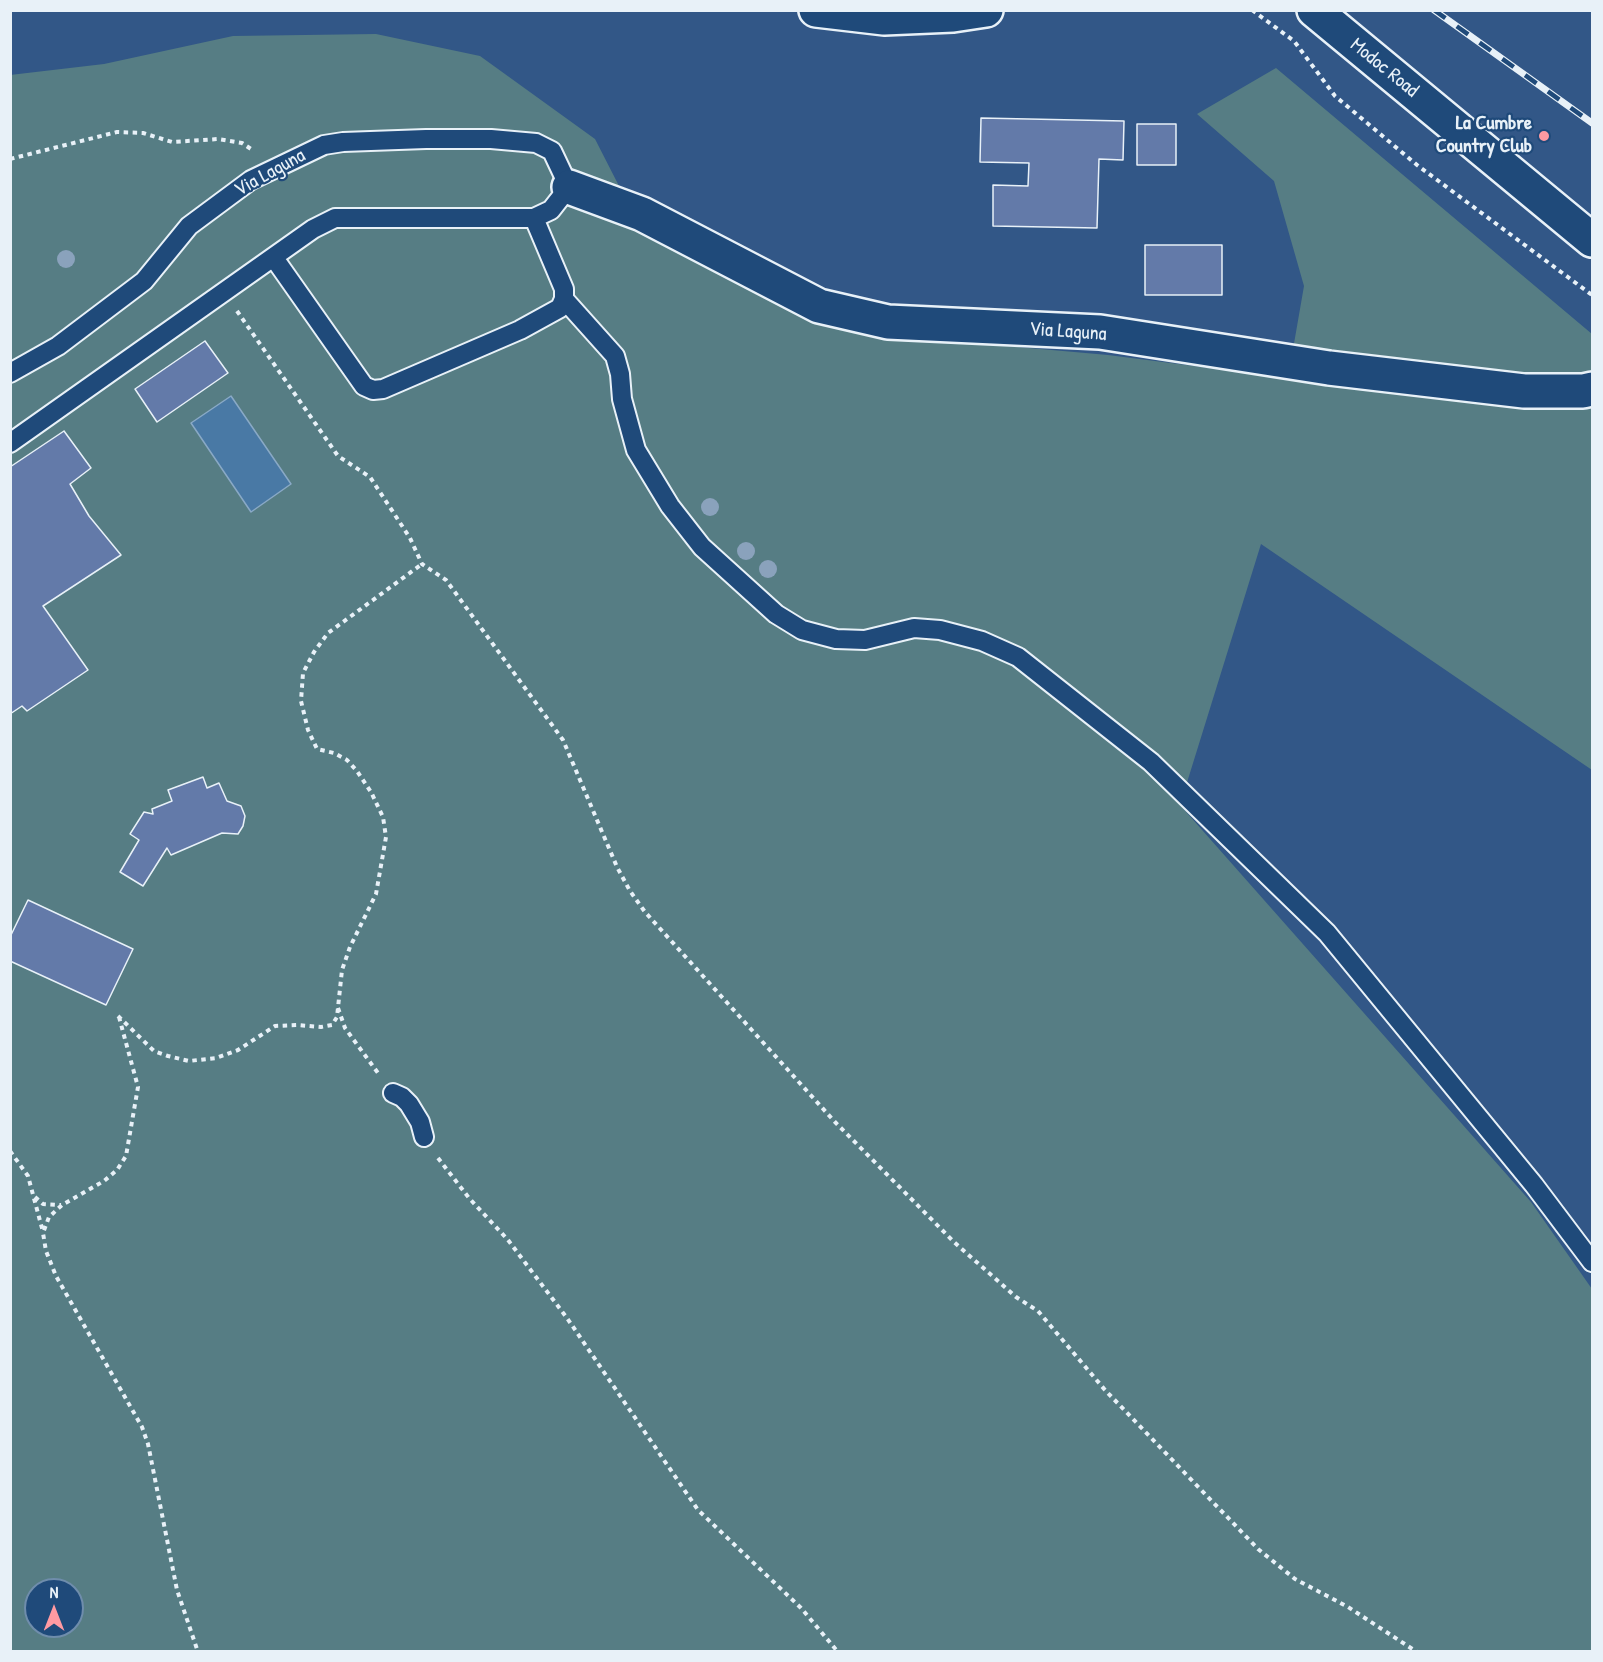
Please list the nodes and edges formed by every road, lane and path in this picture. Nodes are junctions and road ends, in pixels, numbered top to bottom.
1 (816, 10) edge
2 (987, 10) edge
3 (1252, 10) edge
4 (1314, 10) edge
5 (259, 154) dead end
6 (10, 159) edge
7 (569, 187) junction
8 (534, 218) junction
9 (1593, 240) edge
10 (274, 258) junction
11 (1593, 295) edge
12 (564, 299) junction
13 (231, 303) dead end
14 (10, 373) edge
15 (1593, 389) edge
16 (10, 443) edge
17 (422, 564) junction
18 (338, 1008) junction
19 (393, 1093) joint
20 (424, 1137) joint
21 (10, 1151) edge
22 (35, 1196) junction
23 (62, 1205) junction
24 (44, 1233) junction
25 (1593, 1262) edge
26 (198, 1652) edge
27 (838, 1652) edge
28 (1417, 1652) edge

1 - 2 street
3 - 11 path
4 - 9 street, Modoc Road
5 - 6 path
7 - 8 lane
7 - 14 lane, Via Laguna
7 - 15 street, Via Laguna
8 - 10 lane
8 - 12 lane
10 - 12 lane
10 - 16 lane
12 - 25 lane
13 - 17 path
17 - 18 path
17 - 28 path
18 - 19 path
18 - 23 path
19 - 20 lane
20 - 27 path
21 - 22 path
22 - 23 path
22 - 24 path
23 - 24 path
24 - 26 path

